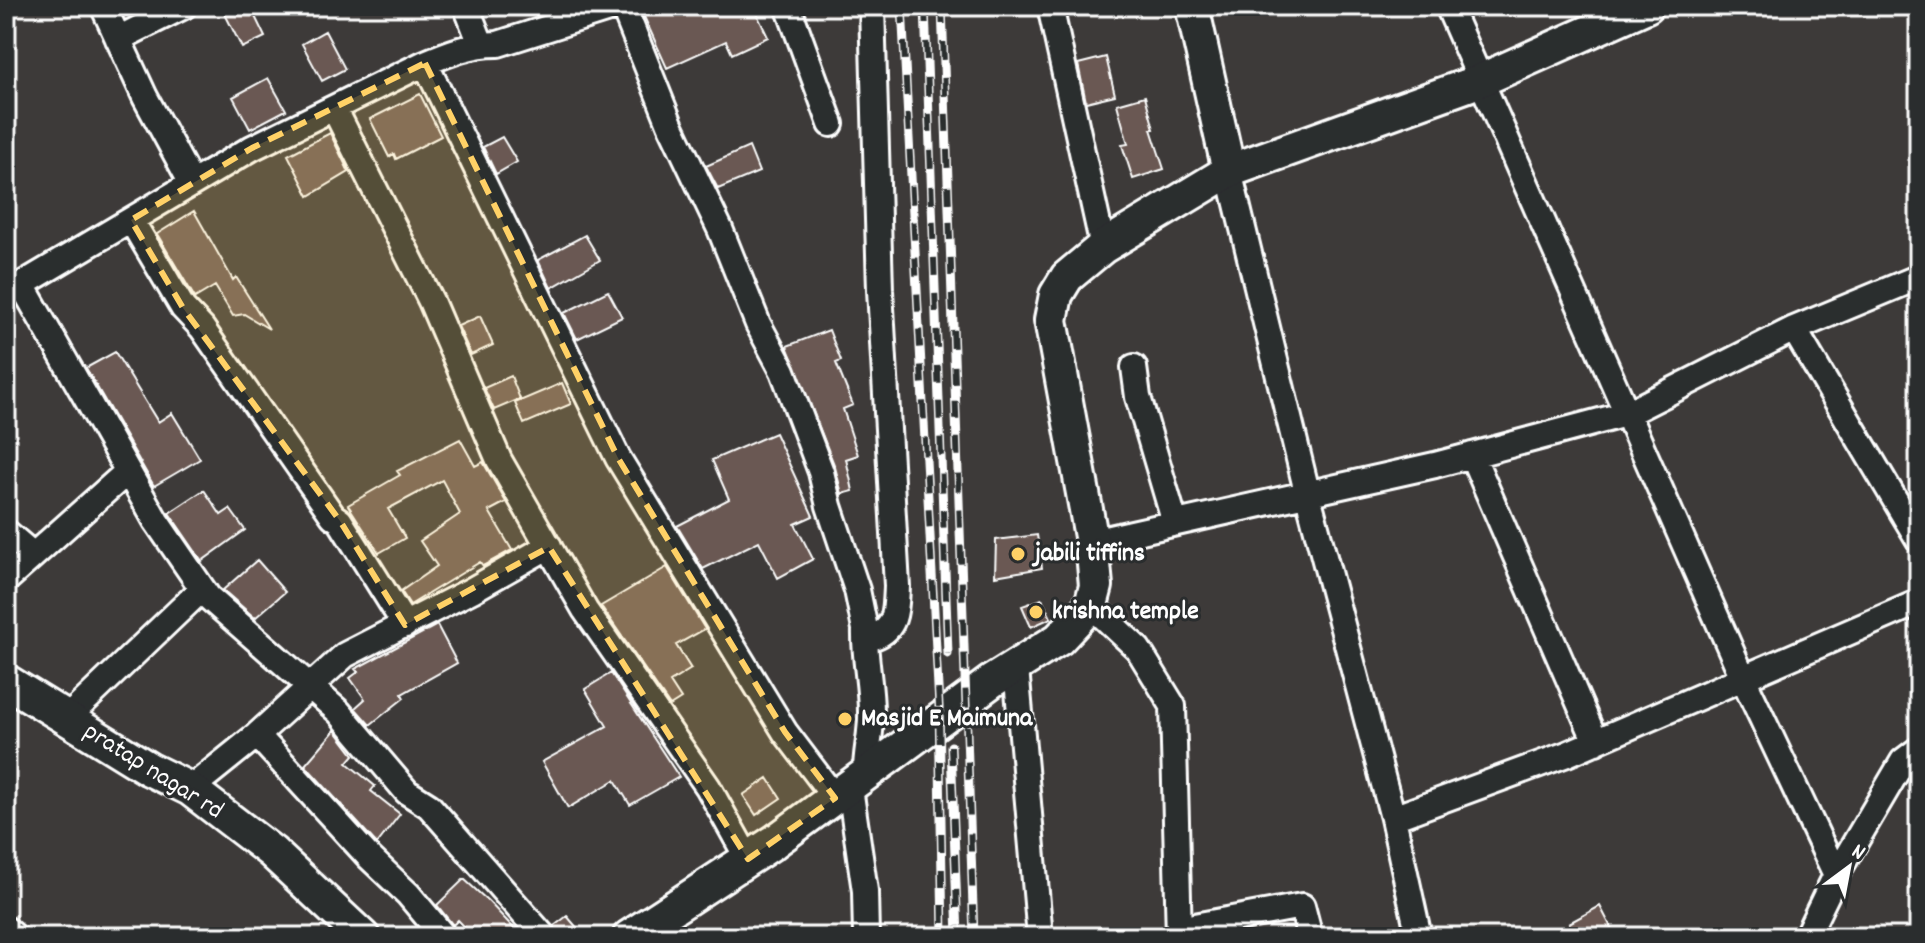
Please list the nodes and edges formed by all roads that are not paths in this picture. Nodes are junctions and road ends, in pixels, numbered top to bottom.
1 (103, 6) edge
2 (184, 6) edge
3 (466, 6) edge
4 (620, 6) edge
5 (788, 6) edge
6 (872, 6) edge
7 (1050, 6) edge
8 (1192, 6) edge
9 (1448, 6) edge
10 (1647, 6) edge
11 (118, 39) junction
12 (481, 44) junction
13 (425, 63) junction
14 (1479, 81) junction
15 (335, 110) junction
16 (831, 124) dead end
17 (1229, 171) junction
18 (191, 182) junction
19 (131, 220) junction
20 (1103, 247) junction
21 (1919, 277) edge
22 (14, 290) edge
23 (1794, 329) junction
24 (1134, 367) dead end
25 (1626, 414) junction
26 (1472, 455) junction
27 (127, 472) junction
28 (1308, 496) junction
29 (1911, 512) edge
30 (1175, 523) junction
31 (6, 532) edge
32 (1919, 540) edge
33 (1092, 542) junction
34 (549, 546) junction
35 (33, 555) junction
36 (6, 580) edge
37 (202, 589) junction
38 (1919, 602) edge
39 (1091, 605) junction
40 (405, 625) junction
41 (865, 629) junction
42 (1016, 668) junction
43 (1744, 680) junction
44 (6, 681) edge
45 (311, 687) junction
46 (67, 718) junction
47 (257, 735) junction
48 (1596, 742) junction
49 (1919, 749) edge
50 (850, 787) junction
51 (190, 789) junction
52 (1393, 818) junction
53 (748, 859) junction
54 (1836, 875) junction
55 (6, 929) edge
56 (1178, 933) edge
57 (15, 937) edge
58 (363, 937) edge
59 (444, 937) edge
60 (544, 937) edge
61 (629, 937) edge
62 (866, 937) edge
63 (1040, 937) edge
64 (1310, 937) edge
65 (1419, 937) edge
66 (1806, 937) edge

1 - 11 street
2 - 11 street
3 - 12 street
4 - 12 street
4 - 41 street
5 - 16 street
6 - 41 street
7 - 20 street
8 - 17 street
9 - 14 street
10 - 14 street
11 - 18 street
12 - 13 street
13 - 15 street
13 - 50 street
14 - 17 street
14 - 25 street
15 - 18 street
15 - 34 street
17 - 20 street
17 - 28 street
18 - 19 street
19 - 22 street
19 - 40 street
20 - 33 street
21 - 23 street
22 - 27 street
23 - 25 street
23 - 29 street
24 - 30 street
25 - 26 street
25 - 43 street
26 - 28 street
26 - 48 street
27 - 35 street
27 - 37 street
28 - 30 street
28 - 52 street
29 - 32 street
30 - 33 street
31 - 35 street
33 - 39 street
34 - 40 street
34 - 53 street
35 - 36 street
37 - 45 street
37 - 46 street
38 - 43 street
39 - 42 street
39 - 56 street
40 - 45 street
41 - 50 street
42 - 50 street
42 - 63 street
43 - 48 street
43 - 54 street
44 - 46 street, pratap nagar rd
45 - 47 street
45 - 60 street
46 - 51 street, pratap nagar rd
47 - 51 street
47 - 59 street
48 - 52 street
49 - 54 street
50 - 53 street
50 - 62 street
51 - 58 street, pratap nagar rd
52 - 65 street
53 - 61 street
54 - 66 street
55 - 57 street
56 - 64 street

